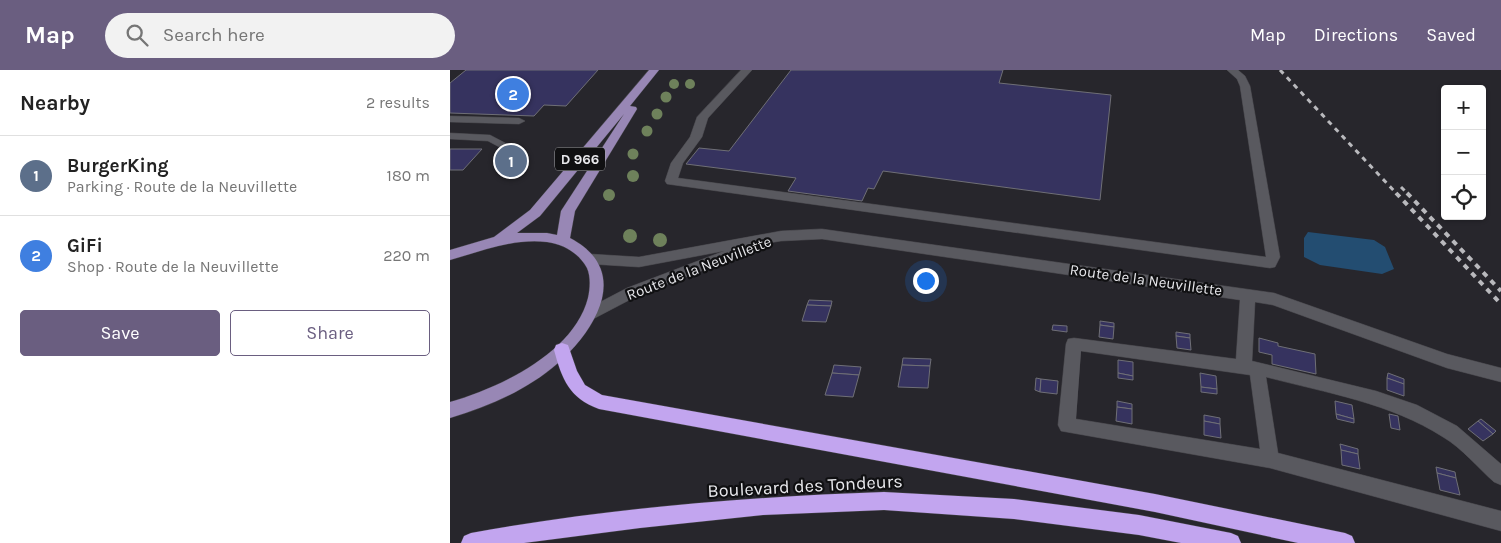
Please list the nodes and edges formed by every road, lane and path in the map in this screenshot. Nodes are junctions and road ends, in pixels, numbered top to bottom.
1 (656, 70) edge
2 (747, 70) edge
3 (1232, 70) edge
4 (450, 119) edge
5 (519, 120) dead end
6 (450, 136) edge
7 (503, 145) dead end
8 (781, 236) junction
9 (499, 240) junction
10 (563, 241) junction
11 (450, 255) edge
12 (590, 259) junction
13 (1248, 294) junction
14 (590, 314) junction
15 (562, 350) junction
16 (1250, 368) junction
17 (1501, 375) edge
18 (450, 410) edge
19 (1270, 459) junction
20 (1501, 476) edge
21 (1501, 521) edge
22 (471, 543) edge
23 (1231, 543) edge
24 (1345, 543) edge

1 - 9 main road, D 966
1 - 10 main road, D 966
2 - 3 street
4 - 5 street
6 - 7 street
8 - 12 street, Route de la Neuvillette
8 - 13 street, Route de la Neuvillette
8 - 14 street, Route de la Neuvillette
9 - 10 main road
9 - 11 main road
10 - 12 main road
12 - 14 main road
13 - 16 street
13 - 17 street, Route de la Neuvillette
14 - 15 main road
15 - 18 main road
15 - 24 highway
16 - 19 street
16 - 19 street
16 - 20 street
19 - 21 street
22 - 23 highway, Boulevard des Tondeurs

